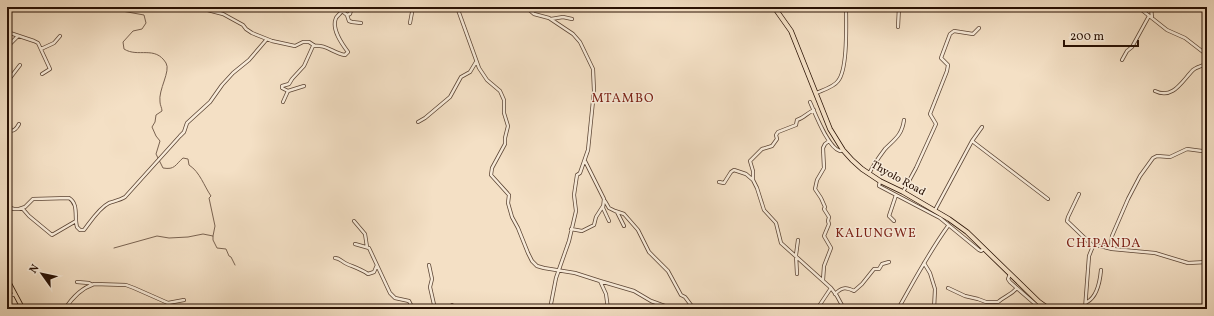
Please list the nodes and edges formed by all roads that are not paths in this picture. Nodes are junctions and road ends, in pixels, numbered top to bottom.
1 (179, 7) edge
2 (352, 7) edge
3 (412, 7) edge
4 (457, 7) edge
5 (526, 7) edge
6 (774, 7) edge
7 (846, 7) edge
8 (899, 7) edge
9 (1138, 7) edge
10 (1151, 7) edge
11 (342, 9) edge
12 (348, 16) junction
13 (1151, 17) junction
14 (551, 19) junction
15 (572, 19) dead end
16 (410, 22) dead end
17 (361, 23) dead end
18 (898, 28) dead end
19 (979, 28) dead end
20 (7, 32) edge
21 (18, 36) junction
22 (60, 36) dead end
23 (267, 39) junction
24 (10, 44) dead end
25 (315, 46) junction
26 (41, 49) junction
27 (1207, 55) edge
28 (1122, 60) dead end
29 (476, 62) junction
30 (1207, 63) edge
31 (20, 65) dead end
32 (42, 74) dead end
33 (7, 82) edge
34 (304, 86) dead end
35 (288, 91) junction
36 (1155, 91) dead end
37 (816, 93) junction
38 (283, 102) dead end
39 (810, 102) dead end
40 (814, 110) junction
41 (904, 120) dead end
42 (418, 122) dead end
43 (19, 124) dead end
44 (982, 127) dead end
45 (7, 130) edge
46 (829, 141) junction
47 (972, 141) junction
48 (843, 150) junction
49 (1202, 151) dead end
50 (585, 160) junction
51 (869, 174) junction
52 (753, 180) junction
53 (880, 181) junction
54 (719, 182) dead end
55 (903, 192) junction
56 (1079, 194) dead end
57 (896, 195) junction
58 (1048, 199) dead end
59 (604, 201) junction
60 (603, 206) junction
61 (7, 207) edge
62 (22, 208) junction
63 (935, 210) junction
64 (616, 211) junction
65 (76, 221) junction
66 (354, 221) dead end
67 (609, 221) dead end
68 (894, 221) dead end
69 (624, 226) dead end
70 (948, 226) junction
71 (571, 229) junction
72 (798, 240) dead end
73 (355, 244) dead end
74 (1093, 246) junction
75 (367, 247) junction
76 (1111, 248) junction
77 (984, 249) junction
78 (335, 258) dead end
79 (796, 258) junction
80 (889, 262) dead end
81 (924, 262) junction
82 (1207, 262) edge
83 (377, 265) junction
84 (429, 266) dead end
85 (558, 270) junction
86 (1101, 270) dead end
87 (797, 274) dead end
88 (1010, 274) junction
89 (7, 278) edge
90 (823, 280) junction
91 (600, 281) junction
92 (77, 282) dead end
93 (91, 284) junction
94 (831, 288) junction
95 (948, 288) dead end
96 (1017, 288) junction
97 (15, 294) junction
98 (835, 294) junction
99 (7, 297) edge
100 (184, 300) dead end
101 (1087, 303) junction
102 (452, 305) dead end
103 (23, 309) edge
104 (65, 309) edge
105 (414, 309) edge
106 (435, 309) edge
107 (454, 309) edge
108 (550, 309) edge
109 (608, 309) edge
110 (673, 309) edge
111 (694, 309) edge
112 (817, 309) edge
113 (844, 309) edge
114 (898, 309) edge
115 (934, 309) edge
116 (1042, 309) edge
117 (1049, 309) edge
118 (1086, 309) edge

1 - 23 street
2 - 12 street
3 - 16 street
4 - 29 street
5 - 14 street
6 - 37 highway, Thyolo Road
7 - 37 street
8 - 18 street
9 - 13 street
10 - 13 street
11 - 12 street
11 - 25 street
12 - 17 street
13 - 27 street
13 - 28 street
14 - 15 street
14 - 50 street
19 - 55 street
20 - 21 street
21 - 24 street
21 - 26 street
22 - 26 street
23 - 25 street
23 - 65 street
25 - 35 street
26 - 32 street
29 - 42 street
29 - 85 street
30 - 36 street
31 - 33 street
34 - 35 street
35 - 38 street
37 - 48 highway, Thyolo Road
39 - 40 street
40 - 46 street
40 - 52 street
41 - 51 street
43 - 45 street
44 - 47 street
46 - 48 street
46 - 90 street
47 - 58 street
47 - 63 street
48 - 51 highway, Thyolo Road
49 - 76 street
50 - 59 street
50 - 71 street
51 - 53 highway, Thyolo Road
52 - 54 street
52 - 79 street
53 - 55 highway, Thyolo Road
53 - 57 street
55 - 63 highway, Thyolo Road
56 - 74 street
57 - 68 street
57 - 70 street
59 - 60 street
59 - 64 street
60 - 67 street
60 - 71 street
61 - 62 street
62 - 65 street
62 - 65 street
63 - 77 highway, Thyolo Road
64 - 69 street
64 - 111 street
66 - 75 street
70 - 77 street
70 - 81 street
71 - 85 street
72 - 79 street
73 - 75 street
74 - 76 street
74 - 101 street
75 - 83 street
76 - 82 street
77 - 88 highway, Thyolo Road
78 - 83 street
79 - 87 street
79 - 90 street
80 - 98 street
81 - 114 street
81 - 115 street
83 - 105 street
84 - 106 street
85 - 91 street
85 - 108 street
86 - 101 street
88 - 96 street
88 - 117 highway, Thyolo Road
89 - 97 main road
90 - 94 street
91 - 109 street
91 - 110 street
92 - 93 street
93 - 100 street
93 - 104 street
94 - 98 street
94 - 112 street
95 - 96 street
96 - 116 street
97 - 99 street
97 - 103 main road
98 - 113 street
101 - 118 street
102 - 107 street

